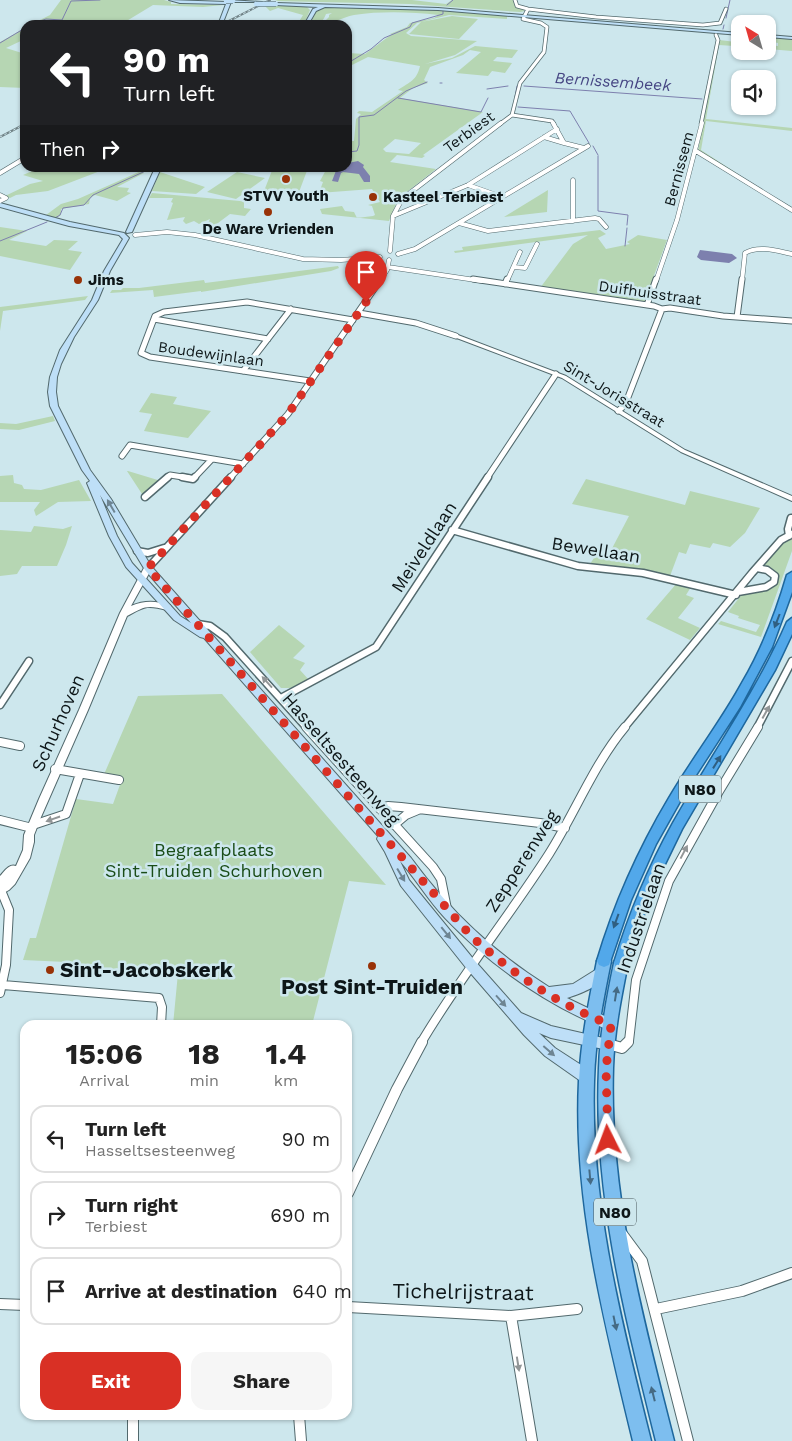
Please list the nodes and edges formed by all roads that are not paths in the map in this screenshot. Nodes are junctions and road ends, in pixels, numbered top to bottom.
1 (171, 0) edge
2 (177, 0) edge
3 (515, 0) edge
4 (199, 2) edge
5 (229, 2) edge
6 (277, 3) junction
7 (298, 4) junction
8 (331, 5) junction
9 (726, 9) dead end
10 (314, 10) junction
11 (526, 13) junction
12 (222, 20) edge
13 (310, 20) edge
14 (731, 32) edge
15 (716, 35) dead end
16 (776, 36) edge
17 (792, 37) edge
18 (512, 114) junction
19 (557, 129) junction
20 (544, 137) junction
21 (564, 143) junction
22 (696, 151) junction
23 (20, 161) edge
24 (156, 172) edge
25 (0, 173) edge
26 (573, 180) dead end
27 (468, 186) junction
28 (0, 195) edge
29 (502, 197) junction
30 (0, 201) edge
31 (0, 205) edge
32 (396, 208) junction
33 (411, 210) junction
34 (792, 210) edge
35 (393, 216) junction
36 (573, 221) junction
37 (459, 223) junction
38 (606, 227) dead end
39 (128, 235) junction
40 (537, 244) dead end
41 (390, 251) junction
42 (520, 252) dead end
43 (398, 254) junction
44 (792, 254) edge
45 (380, 257) junction
46 (390, 260) junction
47 (388, 267) junction
48 (514, 267) junction
49 (505, 284) junction
50 (647, 305) junction
51 (291, 309) junction
52 (662, 309) junction
53 (359, 313) junction
54 (737, 317) junction
55 (154, 319) junction
56 (353, 320) junction
57 (792, 321) edge
58 (456, 336) joint
59 (268, 339) junction
60 (243, 371) junction
61 (556, 374) junction
62 (310, 381) junction
63 (618, 411) junction
64 (122, 456) dead end
65 (212, 459) junction
66 (243, 464) junction
67 (86, 470) junction
68 (145, 497) dead end
69 (790, 497) edge
70 (791, 518) dead end
71 (452, 530) junction
72 (791, 535) edge
73 (170, 543) junction
74 (137, 551) junction
75 (148, 568) junction
76 (756, 568) junction
77 (792, 575) edge
78 (141, 578) junction
79 (737, 593) junction
80 (167, 607) junction
81 (124, 615) junction
82 (792, 622) edge
83 (198, 624) junction
84 (28, 661) dead end
85 (792, 661) edge
86 (281, 698) junction
87 (0, 705) edge
88 (0, 742) edge
89 (20, 746) dead end
90 (55, 769) junction
91 (80, 774) junction
92 (119, 780) dead end
93 (380, 809) junction
94 (418, 810) junction
95 (0, 820) edge
96 (394, 825) junction
97 (564, 828) junction
98 (31, 829) junction
99 (0, 888) edge
100 (447, 909) junction
101 (484, 947) junction
102 (621, 963) joint
103 (471, 965) junction
104 (602, 967) junction
105 (1, 989) edge
106 (544, 993) junction
107 (591, 1017) junction
108 (517, 1018) junction
109 (161, 1020) edge
110 (611, 1025) junction
111 (589, 1041) junction
112 (608, 1044) junction
113 (587, 1077) junction
114 (352, 1185) edge
115 (617, 1228) junction
116 (792, 1273) edge
117 (0, 1304) edge
118 (20, 1306) edge
119 (352, 1307) edge
120 (577, 1309) dead end
121 (656, 1309) junction
122 (511, 1316) junction
123 (133, 1420) edge
124 (299, 1420) edge
125 (133, 1441) edge
126 (301, 1441) edge
127 (532, 1441) edge
128 (642, 1441) edge
129 (665, 1441) edge
130 (688, 1441) edge

1 - 4 main road
2 - 4 main road
3 - 11 street, Terbiest
4 - 5 main road
5 - 6 main road, bridge
5 - 12 main road
6 - 7 main road
6 - 11 main road
7 - 8 main road
7 - 10 main road
8 - 10 main road
8 - 11 main road
9 - 11 street, Terbiest
10 - 13 main road
11 - 14 main road
11 - 18 street, Terbiest
15 - 22 street, Bernissem
16 - 17 main road
18 - 19 street
18 - 32 street, Terbiest
19 - 20 street
19 - 21 street
20 - 21 street
20 - 27 street
21 - 29 street
22 - 34 street
22 - 50 street, Bernissem
23 - 25 street
24 - 39 main road, Hasseltsesteenweg
26 - 36 street
27 - 29 street
27 - 33 street
28 - 30 street
29 - 37 street
31 - 39 main road
32 - 33 street
32 - 35 street, Terbiest
33 - 35 street
35 - 41 street, Terbiest
36 - 37 street
36 - 38 street
37 - 43 street
39 - 45 street
39 - 67 main road, Hasseltsesteenweg
40 - 48 street
41 - 43 street
41 - 45 street
42 - 48 street
43 - 46 street
44 - 54 street
45 - 46 street
46 - 47 street
47 - 49 street, Duifhuisstraat
47 - 53 street
48 - 49 street
49 - 50 street, Duifhuisstraat
50 - 52 street, Duifhuisstraat
51 - 55 street, Boudewijnlaan
51 - 56 street, Boudewijnlaan
51 - 59 street
52 - 54 street, Duifhuisstraat
52 - 63 street
53 - 56 street
53 - 58 street, Sint-Jorisstraat
54 - 57 street, Duifhuisstraat
55 - 59 street
55 - 60 street, Boudewijnlaan
56 - 62 street
58 - 61 street, Sint-Jorisstraat
59 - 60 street
60 - 62 street, Boudewijnlaan
61 - 63 street, Sint-Jorisstraat
61 - 71 street, Meiveldlaan
62 - 66 street
63 - 69 street, Sint-Jorisstraat
64 - 65 street
65 - 66 street
65 - 68 street
66 - 73 street
74 -> 67 main road, Hasseltsesteenweg
67 - 78 main road, Hasseltsesteenweg
70 - 72 street, Zepperenweg
71 - 79 street, Bewellaan
71 - 86 street, Meiveldlaan
72 - 76 street, Zepperenweg
73 - 74 street
73 - 75 street
74 - 75 main road, Hasseltsesteenweg
75 - 78 street, Schurhoven
75 - 83 main road, Hasseltsesteenweg
76 - 79 street, Zepperenweg
76 - 79 street
77 -> 104 highway, N80
78 - 80 main road, Hasseltsesteenweg
78 - 81 street, Schurhoven
79 - 97 street, Zepperenweg
80 - 81 street
80 -> 103 main road, Hasseltsesteenweg
81 - 90 street, Schurhoven
102 -> 82 highway, N80
86 -> 83 street
83 - 100 main road, Hasseltsesteenweg
84 - 87 street
112 -> 85 street, Industrielaan
86 - 93 street
88 - 89 street
90 - 91 street
90 - 98 street, Schurhoven
91 - 92 street
91 -> 98 street
93 - 94 street
93 - 96 street
94 - 96 street
94 - 97 street
95 - 98 street
96 - 100 street
97 - 101 street, Zepperenweg
98 - 99 street, Schurhoven
99 - 105 street, Schurhoven
100 - 101 main road, Hasseltsesteenweg
101 - 103 street, Zepperenweg
101 - 106 main road, Hasseltsesteenweg
110 -> 102 main road, N80
103 -> 108 main road, Hasseltsesteenweg
103 - 114 street, Zepperenweg
104 - 106 main road
104 - 107 main road, N80
105 - 109 street
106 - 107 main road, Hasseltsesteenweg
107 - 110 main road, Hasseltsesteenweg
107 - 111 main road, N80
108 - 111 main road, Hasseltsesteenweg
108 -> 113 main road, Hasseltsesteenweg
110 - 112 main road, N80
111 - 112 main road, Hasseltsesteenweg
111 - 113 main road, N80
112 - 115 main road, N80
113 -> 128 main road, N80
115 - 121 street
129 -> 115 main road, N80
116 - 121 street
117 - 118 street
119 - 122 street, Tichelrijstraat
120 - 122 street, Tichelrijstraat
121 - 130 street
122 -> 127 street
123 - 125 street
124 - 126 street

